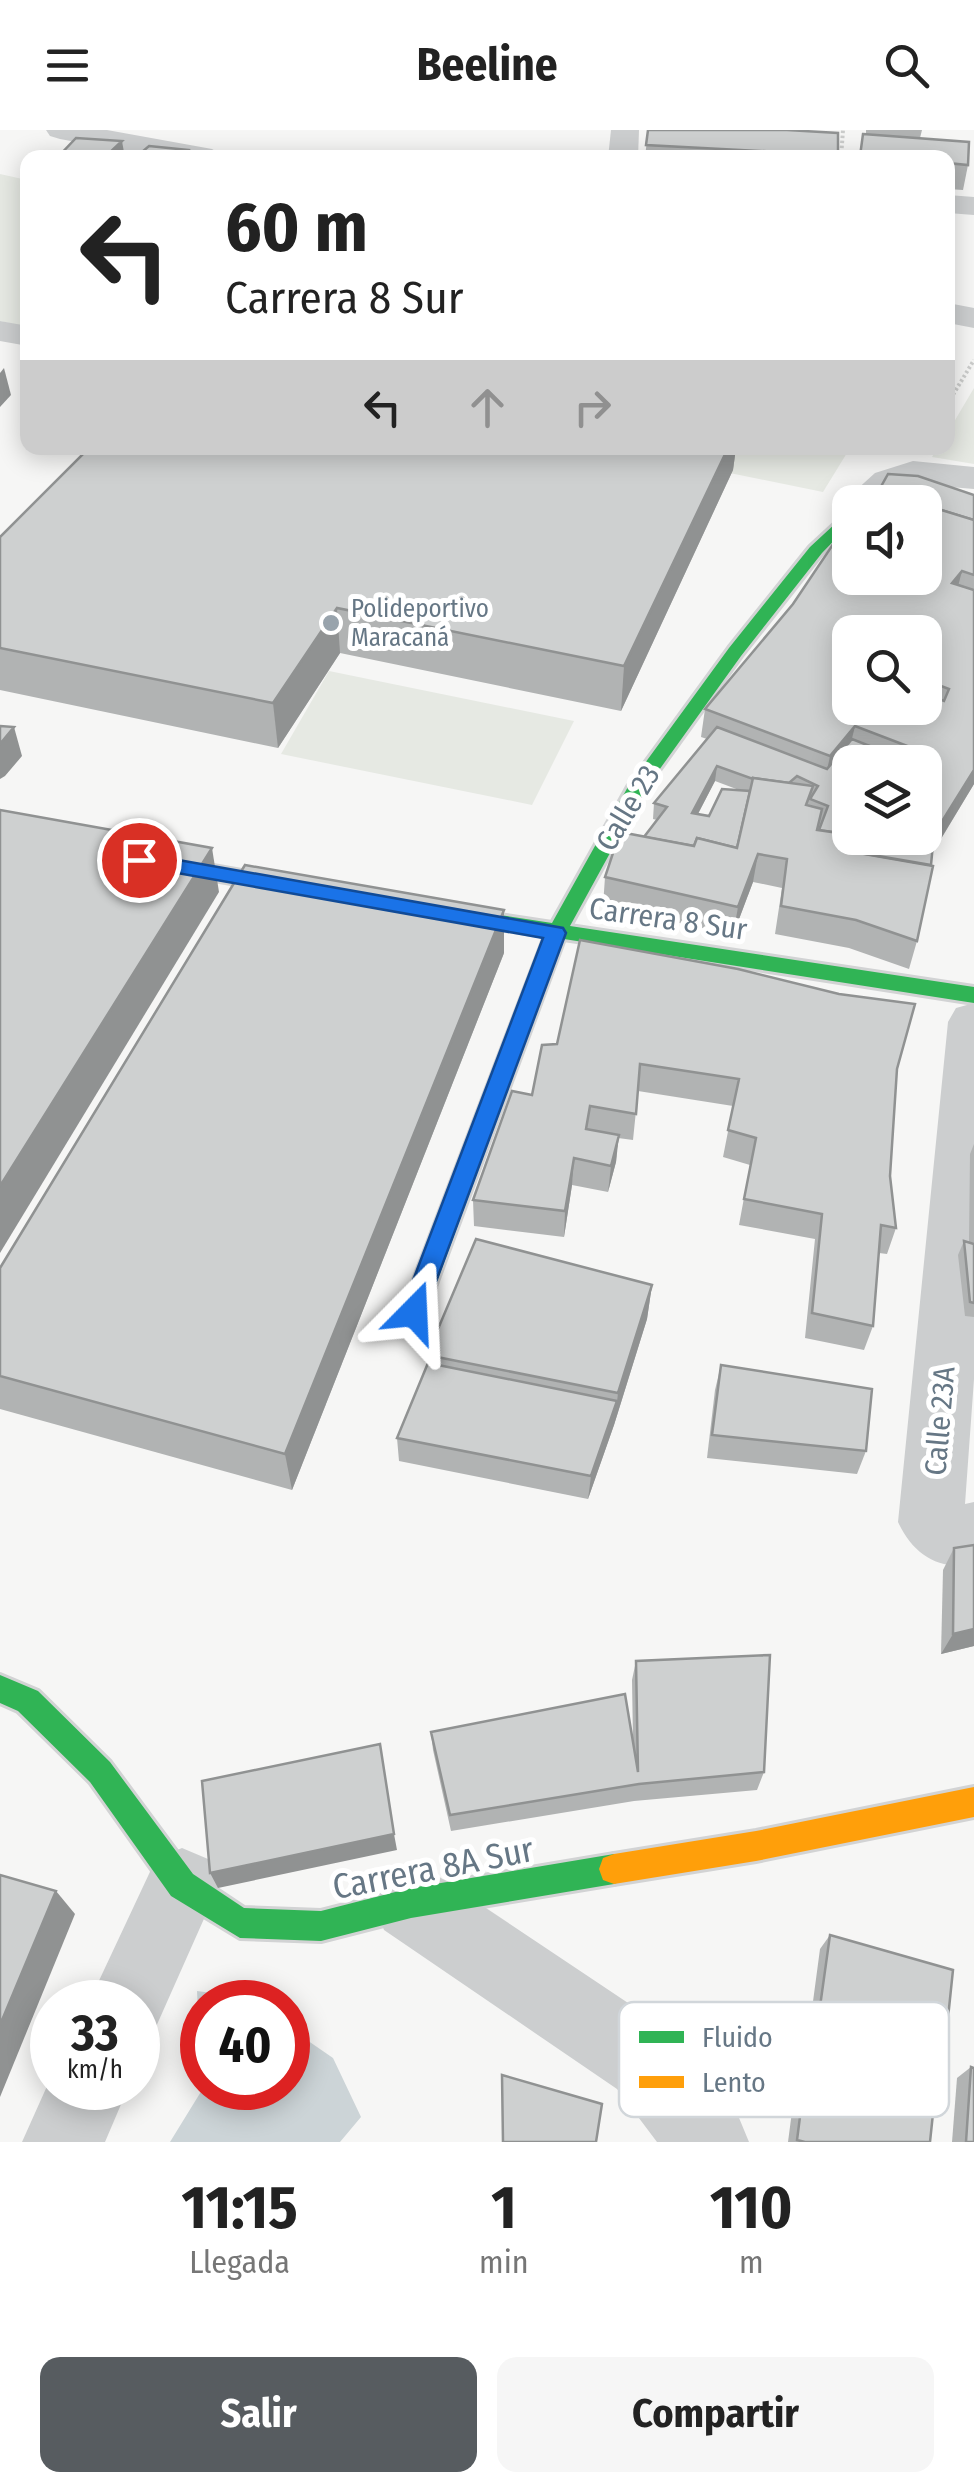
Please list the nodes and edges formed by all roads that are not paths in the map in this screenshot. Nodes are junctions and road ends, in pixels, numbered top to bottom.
1 (60, 130) edge
2 (169, 150) edge
3 (974, 478) edge
4 (882, 485) edge
5 (832, 534) edge
6 (0, 835) edge
7 (243, 879) junction
8 (341, 896) edge
9 (399, 906) edge
10 (214, 929) edge
11 (556, 933) junction
12 (974, 995) edge
13 (974, 1022) edge
14 (414, 1312) dead end
15 (952, 1528) edge
16 (0, 1689) edge
17 (974, 1802) edge
18 (182, 1886) junction
19 (411, 1903) junction
20 (138, 1980) edge
21 (619, 2043) edge
22 (78, 2110) edge
23 (689, 2117) edge
24 (63, 2142) edge
25 (708, 2142) edge

1 - 2 street
3 - 4 street
5 - 11 street, Calle 23
6 - 7 street
7 - 8 street
7 - 10 street
9 - 11 street, Carrera 8 Sur
11 - 12 street, Carrera 8 Sur
11 - 14 street, Calle 23
13 - 15 street, Calle 23A
16 - 18 street, Carrera 8A Sur
17 - 19 street, Carrera 8A Sur
18 - 19 street, Carrera 8A Sur
18 - 20 street
19 - 21 street
22 - 24 street
23 - 25 street

